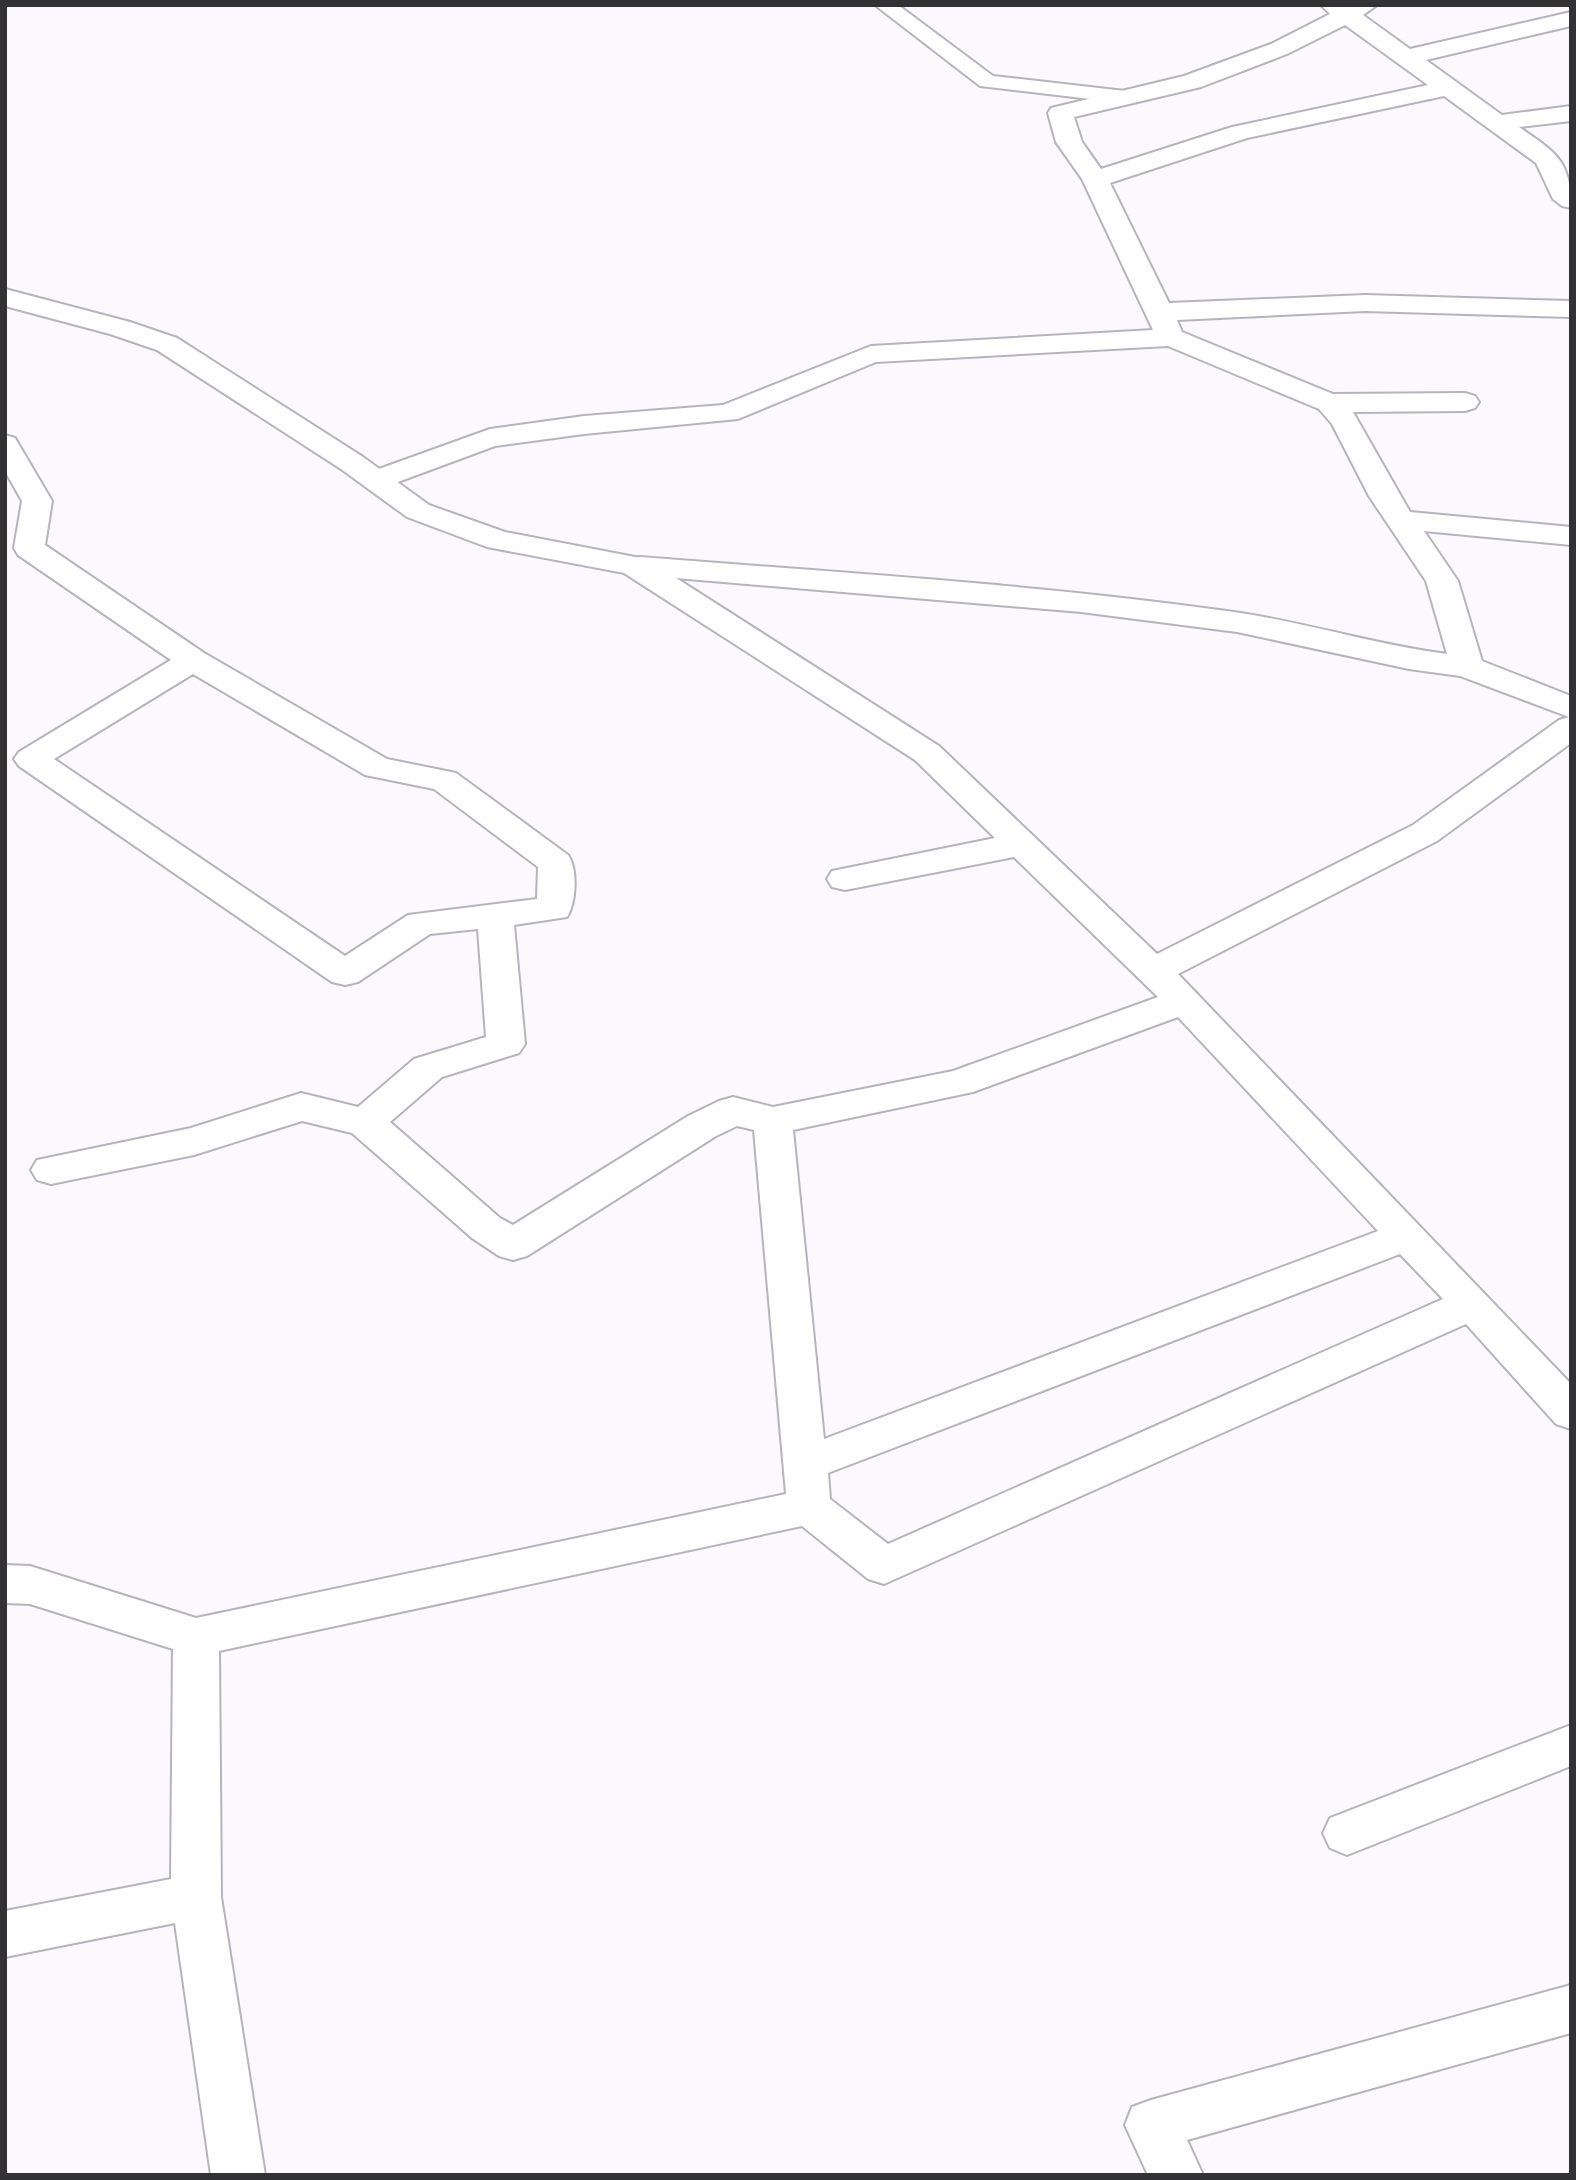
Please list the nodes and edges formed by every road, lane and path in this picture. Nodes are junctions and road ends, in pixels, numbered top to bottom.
1 (886, 5) edge
2 (1348, 8) edge
3 (1571, 19) edge
4 (1405, 58) junction
5 (1447, 88) junction
6 (1125, 97) junction
7 (1571, 113) edge
8 (1496, 123) junction
9 (1095, 179) junction
10 (1571, 200) edge
11 (5, 297) edge
12 (1571, 309) edge
13 (1166, 325) junction
14 (1465, 402) dead end
15 (1329, 403) junction
16 (5, 444) edge
17 (376, 480) junction
18 (1400, 520) junction
19 (1571, 536) edge
20 (635, 566) junction
21 (193, 660) junction
22 (1466, 667) junction
23 (1571, 708) edge
24 (1571, 727) edge
25 (1021, 844) junction
26 (845, 879) dead end
27 (495, 915) junction
28 (1153, 971) junction
29 (1184, 1001) junction
30 (773, 1121) junction
31 (365, 1122) junction
32 (51, 1170) dead end
33 (1407, 1236) junction
34 (1472, 1304) junction
35 (1571, 1412) edge
36 (805, 1464) junction
37 (809, 1507) junction
38 (5, 1584) edge
39 (195, 1637) junction
40 (1571, 1745) edge
41 (1347, 1833) dead end
42 (196, 1897) junction
43 (5, 1934) edge
44 (1571, 2009) edge
45 (239, 2175) edge
46 (1176, 2175) edge

1 - 6 lane
2 - 4 street
2 - 6 street
3 - 4 street
4 - 5 street
5 - 8 street
5 - 9 street
6 - 9 street
7 - 8 street
8 - 10 street
9 - 13 street
11 - 17 street
12 - 13 street
13 - 15 street
13 - 17 street
14 - 15 street
15 - 18 street
16 - 21 street
17 - 20 street
18 - 19 street
18 - 22 street
20 - 22 street
20 - 25 street
21 - 27 street
21 - 27 street
22 - 23 street
24 - 28 street
25 - 26 street
25 - 28 street
27 - 31 street
28 - 29 street
29 - 30 street
29 - 33 street
30 - 31 street
30 - 36 street
31 - 32 street
33 - 34 street
33 - 36 street
34 - 35 street
34 - 37 street
36 - 37 street
37 - 39 street
38 - 39 street
39 - 42 street
40 - 41 street
42 - 43 street
42 - 45 street
44 - 46 street

